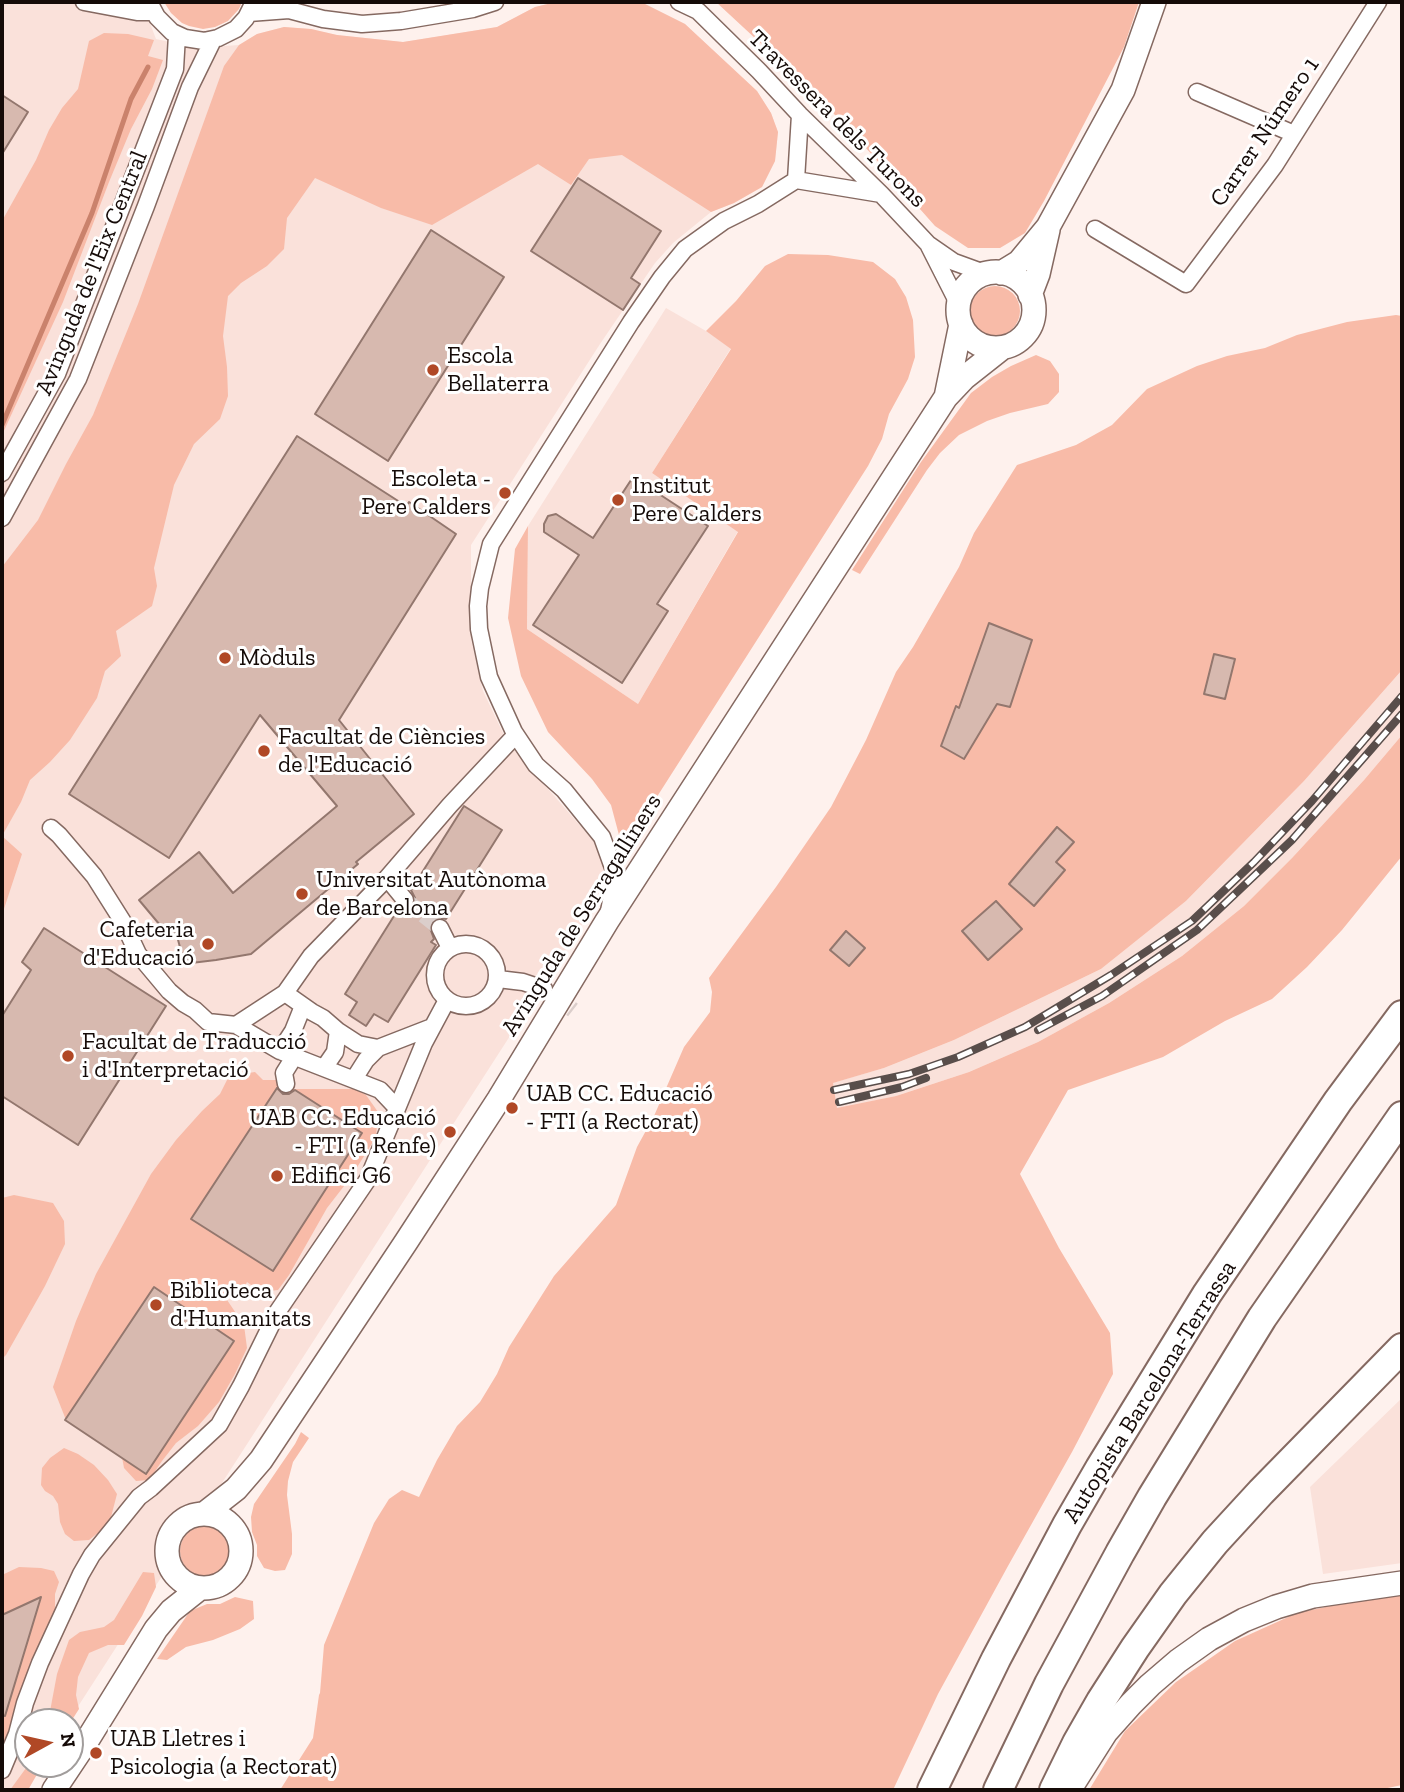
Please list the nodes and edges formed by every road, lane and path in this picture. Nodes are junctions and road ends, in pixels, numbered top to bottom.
1 (84, 2) edge
2 (495, 2) edge
3 (679, 2) edge
4 (1154, 2) edge
5 (1378, 2) edge
6 (284, 6) edge
7 (151, 7) edge
8 (252, 8) edge
9 (177, 35) junction
10 (213, 40) junction
11 (1197, 92) dead end
12 (800, 115) junction
13 (1294, 134) junction
14 (796, 180) junction
15 (881, 194) junction
16 (1048, 227) junction
17 (1095, 229) dead end
18 (928, 244) junction
19 (994, 274) junction
20 (1030, 295) junction
21 (960, 315) junction
22 (1002, 348) junction
23 (946, 397) junction
24 (2, 473) edge
25 (2, 518) edge
26 (511, 740) dead end
27 (51, 828) dead end
28 (387, 877) junction
29 (405, 900) tunnel mouth
30 (607, 921) junction
31 (440, 929) tunnel mouth
32 (450, 948) junction
33 (498, 979) junction
34 (544, 989) tunnel mouth
35 (285, 993) junction
36 (447, 1000) junction
37 (303, 1006) junction
38 (1402, 1015) edge
39 (236, 1025) junction
40 (432, 1027) junction
41 (338, 1031) junction
42 (378, 1048) junction
43 (287, 1054) junction
44 (324, 1068) junction
45 (354, 1079) junction
46 (286, 1084) dead end
47 (397, 1108) junction
48 (1402, 1116) edge
49 (1402, 1348) edge
50 (261, 1460) junction
51 (204, 1514) junction
52 (234, 1530) junction
53 (173, 1571) junction
54 (1402, 1583) edge
55 (200, 1588) junction
56 (156, 1629) junction
57 (2, 1770) edge
58 (1063, 1787) edge
59 (54, 1790) edge
60 (932, 1790) edge
61 (998, 1790) edge

1 - 7 street
2 - 6 street
3 - 12 street, Travessera dels Turons
4 - 16 street
5 - 13 street, Carrer Número 1
6 - 8 street
7 - 9 street
8 - 10 street
9 - 10 street
9 - 24 street, Avinguda de l'Eix Central
10 - 25 street, Avinguda de l'Eix Central
11 - 13 street
12 - 14 street
12 - 15 street, Travessera dels Turons
13 - 17 street, Carrer Número 1
14 - 15 street
14 - 30 street
15 - 18 street, Travessera dels Turons
16 - 19 street
16 - 20 street
18 - 19 street, Travessera dels Turons
18 - 21 street, Travessera dels Turons
19 - 20 street
19 - 21 street
20 - 22 street
21 - 22 street
21 - 23 street, Avinguda de Serragalliners
22 - 23 street, Avinguda de Serragalliners
23 - 30 street, Avinguda de Serragalliners
26 - 28 street
27 - 39 street
28 - 29 street
28 - 35 street
30 - 50 street, Avinguda de Serragalliners
31 - 32 street
32 - 33 street, Avinguda de Serragalliners
32 - 36 street
33 - 34 street, Avinguda de Serragalliners
33 - 36 street, Avinguda de Serragalliners
35 - 37 street
35 - 39 street
36 - 40 street
37 - 41 street
37 - 43 street
38 - 60 highway, Autopista Barcelona-Terrassa
39 - 43 street
40 - 42 street
40 - 47 street
41 - 42 street
41 - 44 street
42 - 45 street
43 - 44 street
43 - 46 street
44 - 45 street
45 - 47 street
47 - 57 street
48 - 61 highway
49 - 58 highway
50 - 51 street, Avinguda de Serragalliners
50 - 52 street, Avinguda de Serragalliners
51 - 52 street
51 - 53 street
52 - 55 street
53 - 55 street
53 - 56 street
54 - 58 street
55 - 56 street
56 - 59 street

